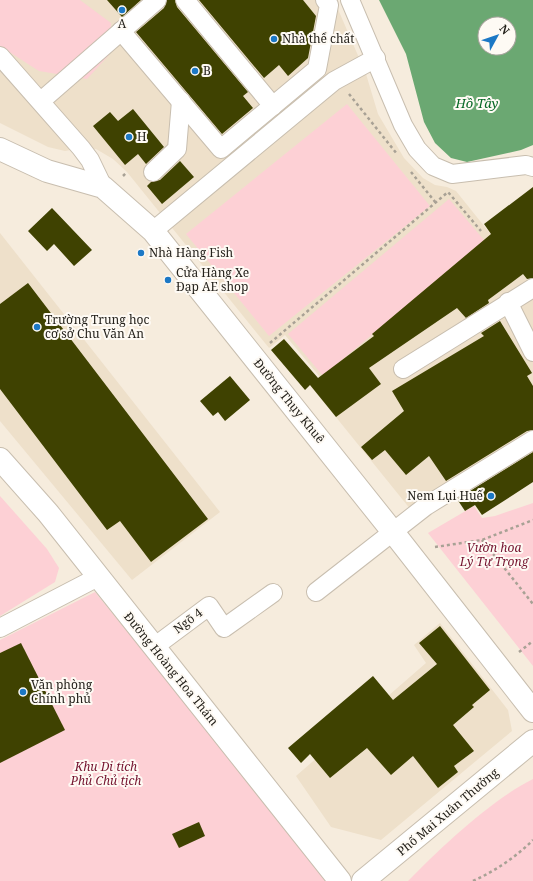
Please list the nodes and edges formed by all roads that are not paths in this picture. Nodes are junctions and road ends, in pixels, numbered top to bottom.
1 (157, 0) edge
2 (186, 0) edge
3 (325, 0) edge
4 (350, 0) edge
5 (121, 31) junction
6 (0, 56) edge
7 (376, 58) junction
8 (41, 101) junction
9 (181, 101) junction
10 (273, 106) junction
11 (0, 148) edge
12 (533, 167) edge
13 (153, 172) dead end
14 (103, 187) junction
15 (153, 231) junction
16 (533, 288) edge
17 (508, 302) junction
18 (533, 352) edge
19 (403, 369) dead end
20 (533, 440) edge
21 (0, 459) edge
22 (393, 532) junction
23 (98, 577) junction
24 (316, 592) dead end
25 (273, 593) dead end
26 (0, 628) edge
27 (154, 647) junction
28 (533, 711) edge
29 (533, 741) edge
30 (340, 881) edge
31 (363, 881) edge

1 - 5 street
2 - 10 street
3 - 10 street
4 - 7 street
5 - 8 street
5 - 9 street
6 - 8 street
7 - 12 street
7 - 15 street
8 - 14 street
9 - 10 street
9 - 13 street
11 - 14 main road, Đường Thụy Khuê
14 - 15 main road, Đường Thụy Khuê
15 - 22 main road, Đường Thụy Khuê
16 - 17 street
17 - 18 street
17 - 19 street
20 - 22 street
21 - 23 main road, Đường Hoàng Hoa Thám
22 - 24 street
22 - 28 main road, Đường Thụy Khuê
23 - 26 street
23 - 27 main road, Đường Hoàng Hoa Thám
25 - 27 street, Ngõ 4
27 - 30 main road, Đường Hoàng Hoa Thám
29 - 31 main road, Phố Mai Xuân Thưởng

